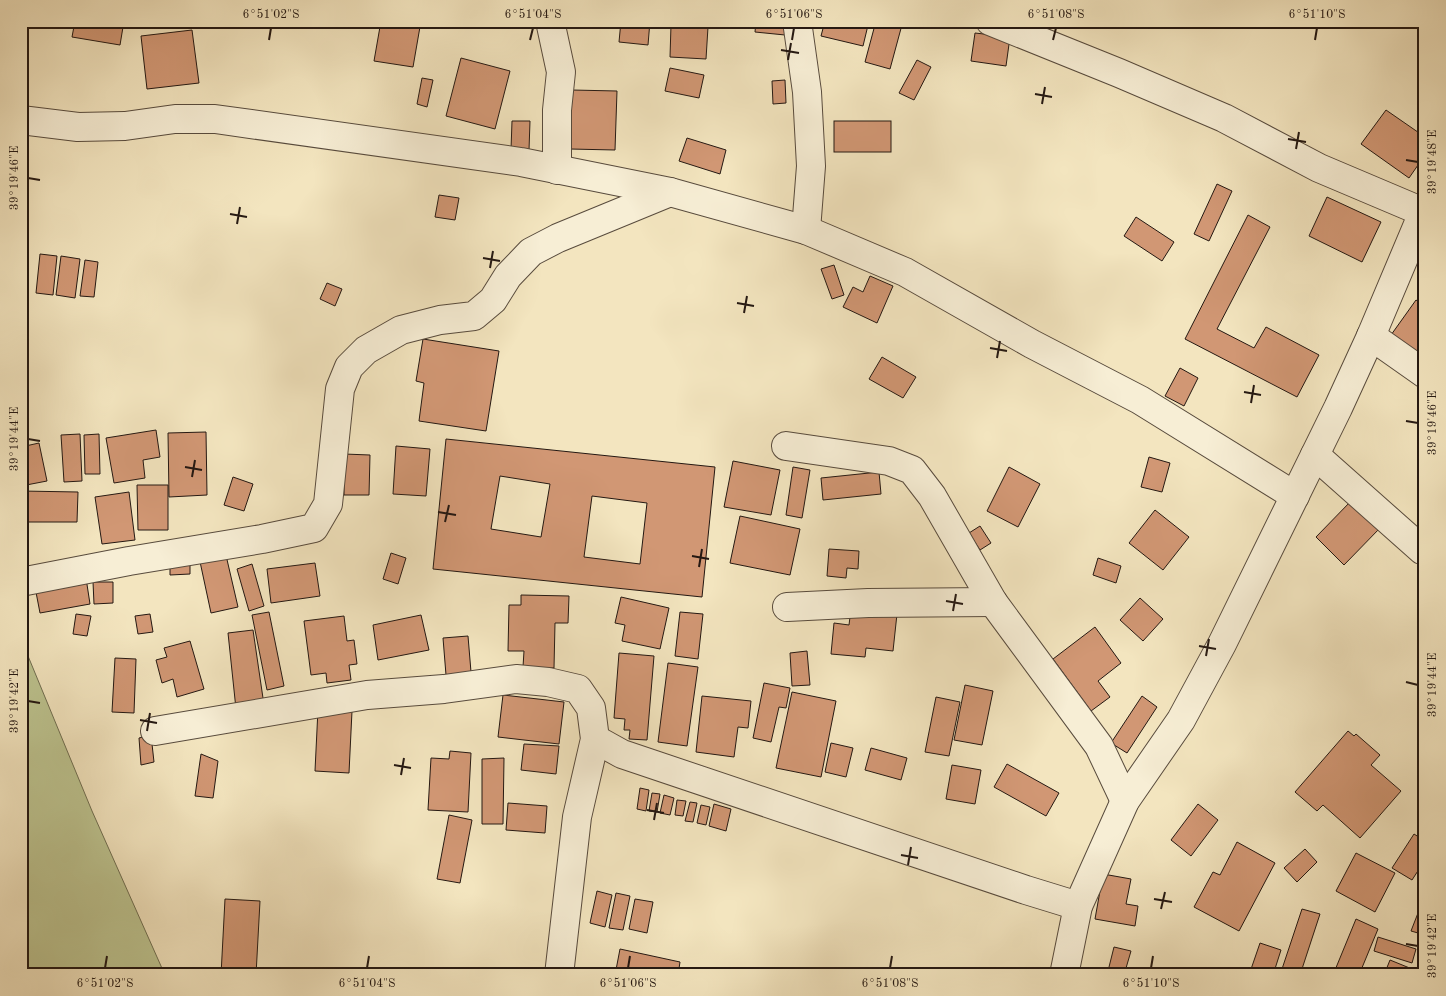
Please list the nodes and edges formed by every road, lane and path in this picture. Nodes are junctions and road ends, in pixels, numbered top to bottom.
1 (550, 21) edge
2 (797, 21) edge
3 (990, 21) edge
4 (21, 120) edge
5 (557, 170) junction
6 (670, 192) junction
7 (1424, 210) edge
8 (806, 230) junction
9 (1371, 336) junction
10 (1425, 374) edge
11 (786, 446) dead end
12 (1315, 456) junction
13 (1295, 496) junction
14 (1422, 550) dead end
15 (26, 581) dead end
16 (993, 602) junction
17 (787, 607) dead end
18 (155, 731) dead end
19 (595, 739) junction
20 (1125, 801) junction
21 (1078, 906) junction
22 (559, 975) edge
23 (1064, 975) edge

1 - 5 street
2 - 8 street
3 - 7 street
4 - 5 street
5 - 6 street
6 - 8 street
6 - 15 street
7 - 9 street
8 - 13 street
9 - 10 street
9 - 12 street
11 - 16 street
12 - 13 street
12 - 14 street
13 - 20 street
16 - 17 street
16 - 20 street
18 - 19 street
19 - 21 street
19 - 22 street
20 - 21 street
21 - 23 street

